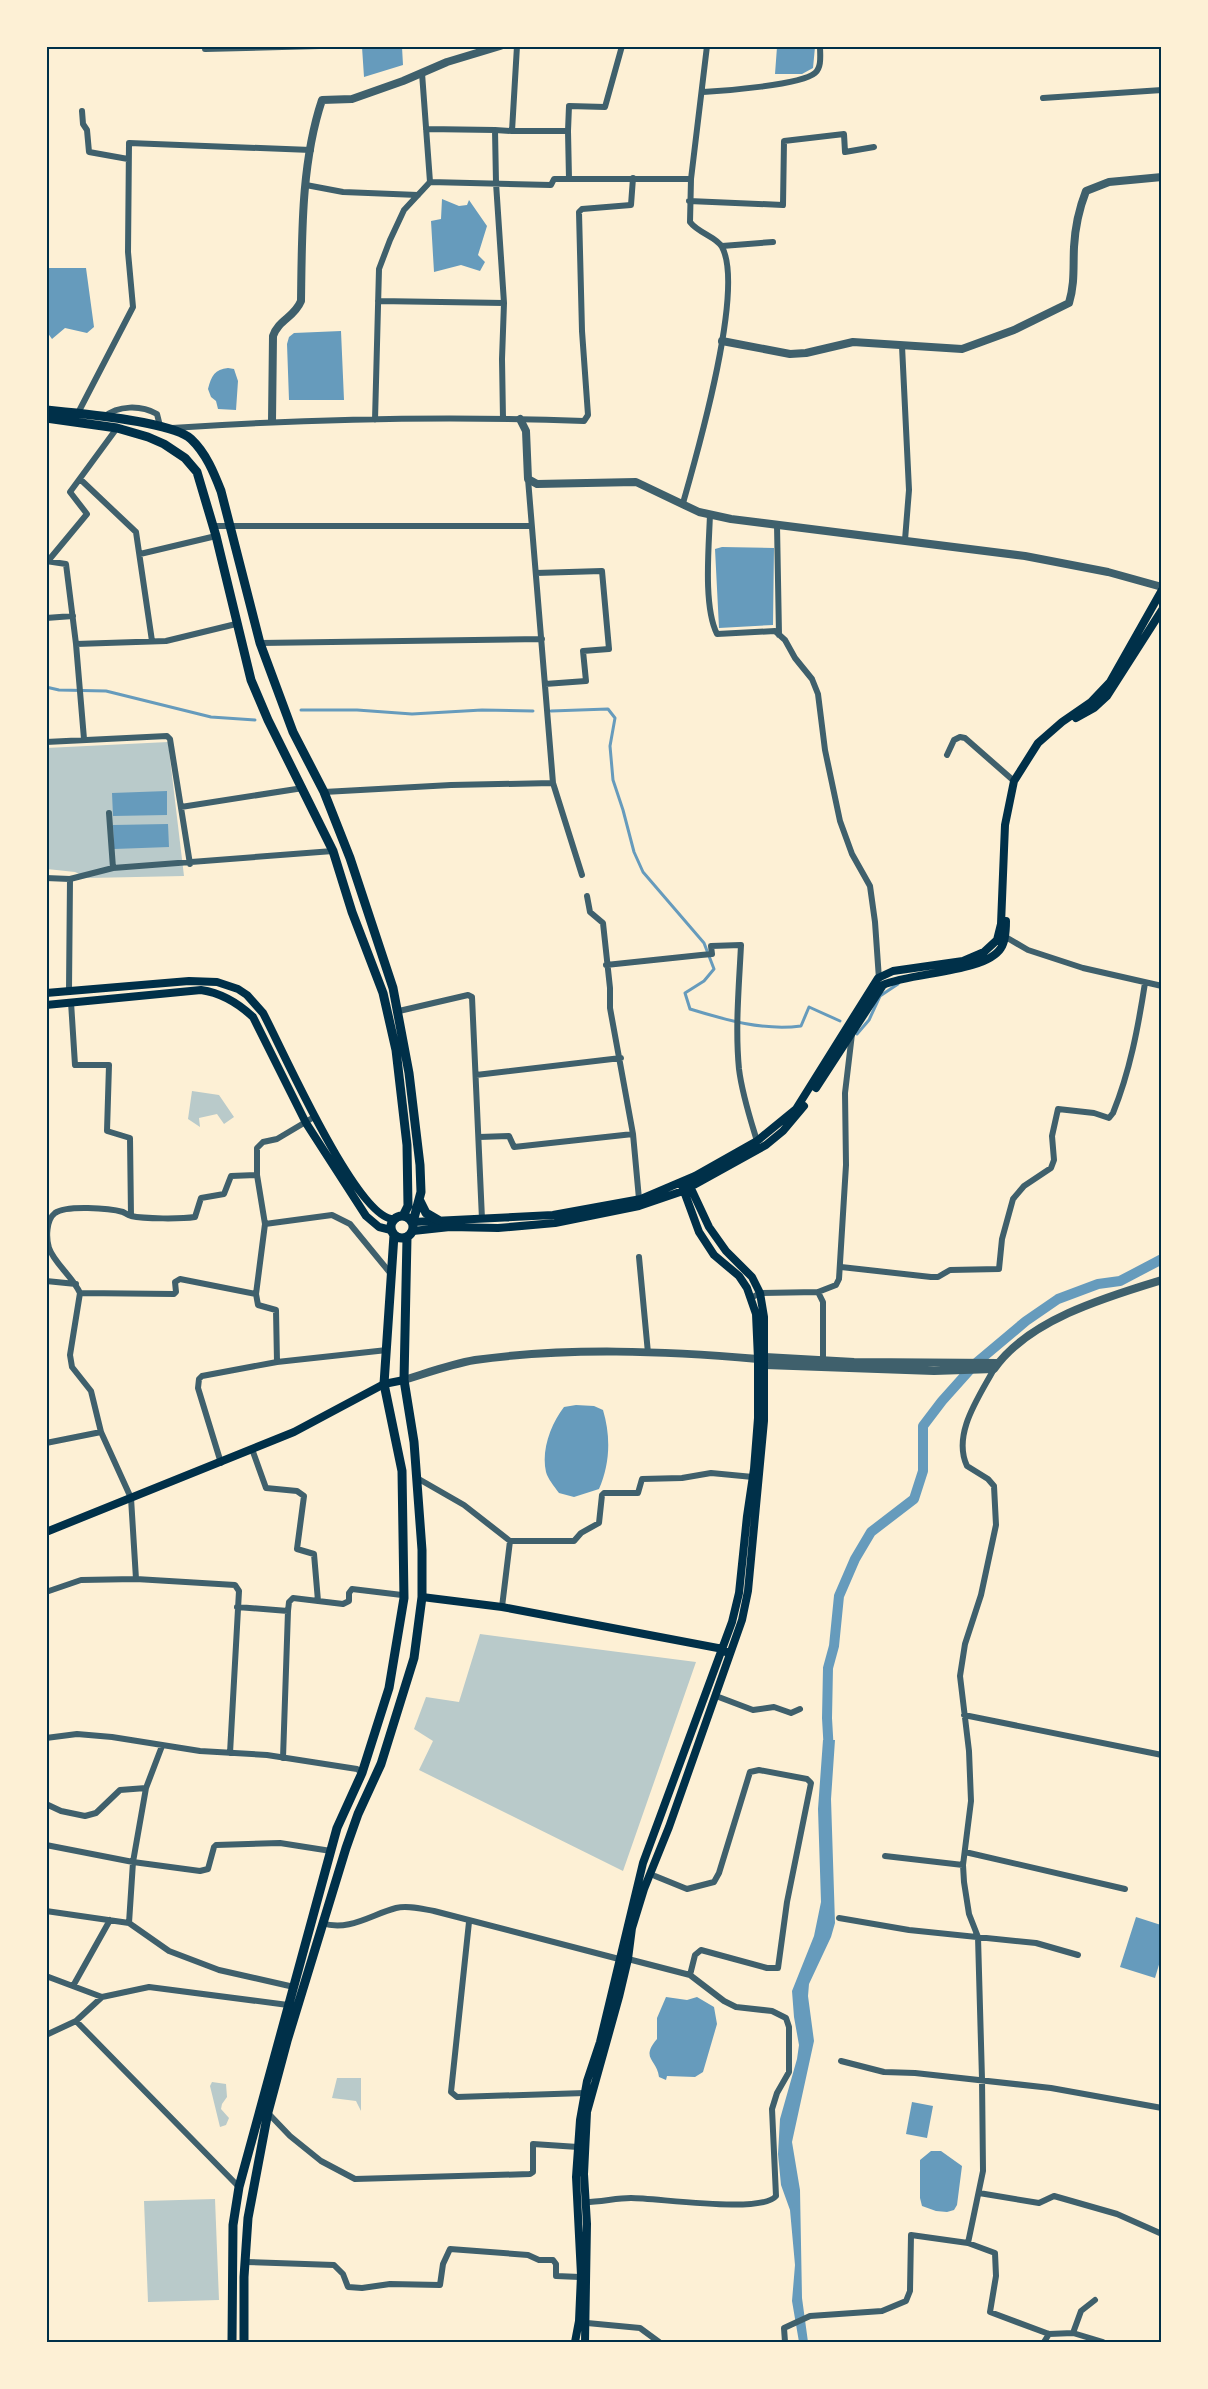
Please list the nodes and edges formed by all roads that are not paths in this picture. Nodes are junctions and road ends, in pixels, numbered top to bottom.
1 (205, 46) edge
2 (320, 46) edge
3 (500, 46) edge
4 (517, 46) edge
5 (622, 46) edge
6 (707, 46) edge
7 (820, 46) edge
8 (422, 73) junction
9 (1161, 90) edge
10 (703, 92) junction
11 (1043, 98) dead end
12 (82, 111) dead end
13 (426, 129) junction
14 (495, 130) junction
15 (512, 131) junction
16 (568, 131) junction
17 (874, 147) dead end
18 (311, 150) junction
19 (128, 159) junction
20 (1161, 177) edge
21 (633, 178) junction
22 (568, 179) junction
23 (691, 179) junction
24 (430, 182) junction
25 (496, 183) junction
26 (306, 184) junction
27 (418, 195) junction
28 (689, 201) junction
29 (773, 242) dead end
30 (722, 246) junction
31 (378, 301) junction
32 (504, 303) junction
33 (722, 341) junction
34 (902, 346) junction
35 (46, 410) edge
36 (78, 413) junction
37 (103, 417) junction
38 (46, 418) edge
39 (503, 419) junction
40 (520, 419) junction
41 (375, 420) junction
42 (272, 422) junction
43 (160, 426) junction
44 (117, 428) junction
45 (171, 428) junction
46 (198, 447) junction
47 (185, 458) junction
48 (528, 478) junction
49 (80, 479) junction
50 (683, 503) junction
51 (710, 514) junction
52 (229, 525) junction
53 (777, 525) junction
54 (213, 526) junction
55 (531, 526) junction
56 (216, 536) junction
57 (905, 540) junction
58 (140, 554) junction
59 (47, 561) edge
60 (536, 573) junction
61 (1161, 589) edge
62 (1161, 610) edge
63 (73, 616) junction
64 (46, 618) edge
65 (236, 624) junction
66 (779, 635) junction
67 (542, 639) junction
68 (152, 641) junction
69 (260, 643) junction
70 (76, 644) junction
71 (545, 684) junction
72 (84, 739) junction
73 (46, 742) edge
74 (947, 755) dead end
75 (1014, 781) junction
76 (554, 783) junction
77 (303, 788) junction
78 (324, 792) junction
79 (181, 807) junction
80 (109, 813) dead end
81 (333, 850) junction
82 (190, 864) junction
83 (113, 868) junction
84 (582, 875) dead end
85 (46, 878) edge
86 (70, 879) junction
87 (587, 896) dead end
88 (1004, 936) junction
89 (606, 965) junction
90 (880, 981) junction
91 (1145, 983) junction
92 (1161, 986) edge
93 (69, 990) junction
94 (46, 993) edge
95 (71, 1002) junction
96 (46, 1005) edge
97 (399, 1011) junction
98 (851, 1033) junction
99 (621, 1058) junction
100 (476, 1075) junction
101 (314, 1117) junction
102 (306, 1123) junction
103 (633, 1134) junction
104 (479, 1137) junction
105 (757, 1141) junction
106 (256, 1175) junction
107 (685, 1186) junction
108 (639, 1199) junction
109 (420, 1201) junction
110 (131, 1216) junction
111 (399, 1217) junction
112 (438, 1220) junction
113 (482, 1220) junction
114 (265, 1224) junction
115 (411, 1231) junction
116 (393, 1233) junction
117 (639, 1257) dead end
118 (841, 1267) junction
119 (392, 1275) junction
120 (1161, 1280) edge
121 (46, 1281) edge
122 (76, 1284) junction
123 (818, 1292) junction
124 (80, 1293) junction
125 (760, 1293) junction
126 (256, 1294) junction
127 (751, 1298) junction
128 (387, 1350) junction
129 (648, 1353) junction
130 (763, 1360) junction
131 (823, 1360) junction
132 (277, 1362) junction
133 (996, 1366) junction
134 (935, 1367) junction
135 (404, 1380) junction
136 (384, 1384) junction
137 (101, 1432) junction
138 (46, 1443) edge
139 (252, 1449) junction
140 (221, 1463) junction
141 (753, 1477) junction
142 (417, 1478) junction
143 (131, 1498) junction
144 (46, 1532) edge
145 (510, 1542) junction
146 (136, 1579) junction
147 (46, 1592) edge
148 (404, 1597) junction
149 (422, 1597) junction
150 (318, 1601) junction
151 (237, 1608) junction
152 (502, 1608) junction
153 (288, 1611) junction
154 (723, 1648) junction
155 (731, 1656) junction
156 (716, 1696) junction
157 (800, 1708) dead end
158 (964, 1715) junction
159 (46, 1738) edge
160 (162, 1746) junction
161 (230, 1753) junction
162 (1161, 1755) edge
163 (283, 1758) junction
164 (362, 1773) junction
165 (375, 1777) junction
166 (146, 1788) junction
167 (46, 1803) edge
168 (46, 1845) edge
169 (331, 1851) junction
170 (965, 1852) junction
171 (885, 1856) dead end
172 (133, 1862) junction
173 (963, 1865) junction
174 (655, 1876) dead end
175 (1125, 1889) dead end
176 (46, 1911) edge
177 (839, 1918) dead end
178 (110, 1920) junction
179 (469, 1922) junction
180 (129, 1923) junction
181 (322, 1923) junction
182 (978, 1937) junction
183 (1078, 1955) dead end
184 (624, 1959) junction
185 (690, 1975) junction
186 (46, 1976) edge
187 (73, 1986) junction
188 (294, 1988) junction
189 (102, 1997) junction
190 (288, 2006) junction
191 (76, 2021) junction
192 (46, 2035) edge
193 (841, 2061) dead end
194 (982, 2079) junction
195 (585, 2093) junction
196 (1161, 2108) edge
197 (268, 2112) junction
198 (578, 2146) junction
199 (239, 2187) junction
200 (979, 2193) junction
201 (585, 2202) junction
202 (1161, 2234) edge
203 (968, 2243) junction
204 (245, 2262) junction
205 (580, 2277) junction
206 (1095, 2300) dead end
207 (583, 2322) junction
208 (1073, 2333) junction
209 (1049, 2334) junction
210 (232, 2343) edge
211 (244, 2343) edge
212 (575, 2343) edge
213 (585, 2343) edge
214 (659, 2343) edge
215 (784, 2343) edge
216 (1044, 2343) edge
217 (1103, 2343) edge

1 - 2 street
3 - 8 street
4 - 15 street
5 - 16 street
6 - 10 street
7 - 10 street
8 - 13 street
8 - 18 street
9 - 11 street
10 - 23 street
12 - 19 street
13 - 14 street
13 - 24 street
14 - 15 street
14 - 25 street
15 - 16 street
16 - 22 street
17 - 28 street
18 - 19 street
18 - 26 street
19 - 36 street
20 - 34 street
21 - 22 street
21 - 23 street
21 - 40 street
22 - 25 street
23 - 28 street
24 - 25 street
24 - 27 street
25 - 32 street
26 - 27 street
26 - 42 street
27 - 31 street
28 - 30 street
29 - 30 street
30 - 33 street
31 - 32 street
31 - 41 street
32 - 39 street
33 - 34 street
33 - 50 street
34 - 57 street
35 - 36 main road
36 - 37 main road
37 - 43 main road
37 - 43 street
38 - 44 main road
39 - 40 street
39 - 41 street
40 - 48 street
41 - 42 street
42 - 45 street
43 - 45 main road
44 - 47 main road
44 - 49 street
45 - 46 main road
46 - 47 main road
46 - 52 main road
47 - 54 main road
48 - 50 street
48 - 55 street
49 - 58 street
49 - 59 street
50 - 51 street
51 - 53 street
51 - 66 street
52 - 54 street
52 - 55 street
52 - 69 main road
53 - 57 street
53 - 66 street
54 - 56 main road
55 - 60 street
56 - 58 street
56 - 65 main road
57 - 61 street
58 - 68 street
59 - 63 street
60 - 67 street
60 - 71 street
61 - 75 main road
62 - 88 main road
63 - 64 street
63 - 70 street
65 - 68 street
65 - 77 main road
66 - 90 street
67 - 69 street
67 - 71 street
68 - 70 street
69 - 78 main road
70 - 72 street
71 - 76 street
72 - 73 street
72 - 79 street
74 - 75 street
75 - 90 main road
76 - 78 street
76 - 84 street
77 - 79 street
77 - 81 main road
78 - 97 main road
79 - 82 street
80 - 83 street
81 - 82 street
81 - 111 main road
82 - 83 street
83 - 86 street
85 - 86 street
86 - 93 street
87 - 89 street
88 - 90 main road
88 - 91 street
89 - 99 street
89 - 105 street
90 - 98 main road
90 - 105 main road
91 - 92 street
91 - 118 street
93 - 94 main road
93 - 101 main road
95 - 96 main road
95 - 102 main road
95 - 110 street
97 - 100 street
97 - 109 main road
98 - 107 main road
98 - 118 street
99 - 100 street
99 - 103 street
100 - 104 street
101 - 102 street
101 - 111 main road
102 - 106 street
102 - 116 main road
103 - 104 street
103 - 108 street
104 - 113 street
105 - 107 main road
106 - 110 street
106 - 114 street
107 - 108 main road
107 - 115 main road
107 - 125 main road
107 - 127 main road
108 - 113 main road
109 - 112 main road
109 - 115 main road
110 - 122 street
111 - 115 main road
111 - 116 main road
112 - 113 main road
112 - 115 main road
114 - 119 street
114 - 126 street
115 - 116 main road
115 - 135 main road
116 - 119 main road
117 - 129 street
118 - 123 street
119 - 128 main road
120 - 133 street
121 - 122 street
122 - 124 street
123 - 125 street
123 - 131 street
124 - 126 street
124 - 137 street
125 - 127 street
125 - 130 main road
126 - 132 street
127 - 130 main road
128 - 132 street
128 - 136 main road
129 - 130 street
129 - 135 street
130 - 131 street
130 - 134 street
130 - 141 main road
130 - 155 main road
131 - 134 street
132 - 140 street
133 - 134 street
133 - 158 street
135 - 136 main road
135 - 142 main road
136 - 139 main road
136 - 148 main road
137 - 138 street
137 - 143 street
139 - 140 main road
139 - 150 street
140 - 143 main road
141 - 145 street
141 - 154 main road
142 - 145 street
142 - 149 main road
143 - 144 main road
143 - 146 street
145 - 152 street
146 - 147 street
146 - 151 street
148 - 150 street
148 - 164 main road
149 - 152 main road
149 - 165 main road
150 - 153 street
151 - 153 street
151 - 161 street
152 - 154 main road
153 - 163 street
154 - 155 main road
154 - 184 main road
155 - 156 main road
156 - 157 street
156 - 184 main road
158 - 162 street
158 - 170 street
159 - 160 street
160 - 161 street
160 - 166 street
161 - 163 street
163 - 164 street
164 - 165 main road
164 - 169 main road
165 - 181 main road
166 - 167 street
166 - 172 street
168 - 172 street
169 - 172 street
169 - 188 main road
170 - 173 street
170 - 175 street
171 - 173 street
172 - 180 street
173 - 182 street
174 - 185 street
176 - 178 street
177 - 182 street
178 - 180 street
178 - 187 street
179 - 181 street
179 - 184 street
179 - 195 street
180 - 188 street
181 - 197 main road
182 - 183 street
182 - 194 street
184 - 185 street
184 - 195 main road
184 - 201 main road
185 - 201 street
186 - 187 street
187 - 189 street
188 - 190 main road
189 - 190 street
189 - 191 street
190 - 199 main road
191 - 192 street
191 - 199 street
193 - 194 street
194 - 196 street
194 - 200 street
195 - 198 main road
197 - 198 street
197 - 204 main road
198 - 205 main road
199 - 210 main road
200 - 202 street
200 - 203 street
201 - 207 main road
203 - 209 street
203 - 215 street
204 - 205 street
204 - 211 main road
205 - 207 main road
206 - 208 street
207 - 212 main road
207 - 213 main road
207 - 214 street
208 - 209 street
208 - 217 street
209 - 216 street

